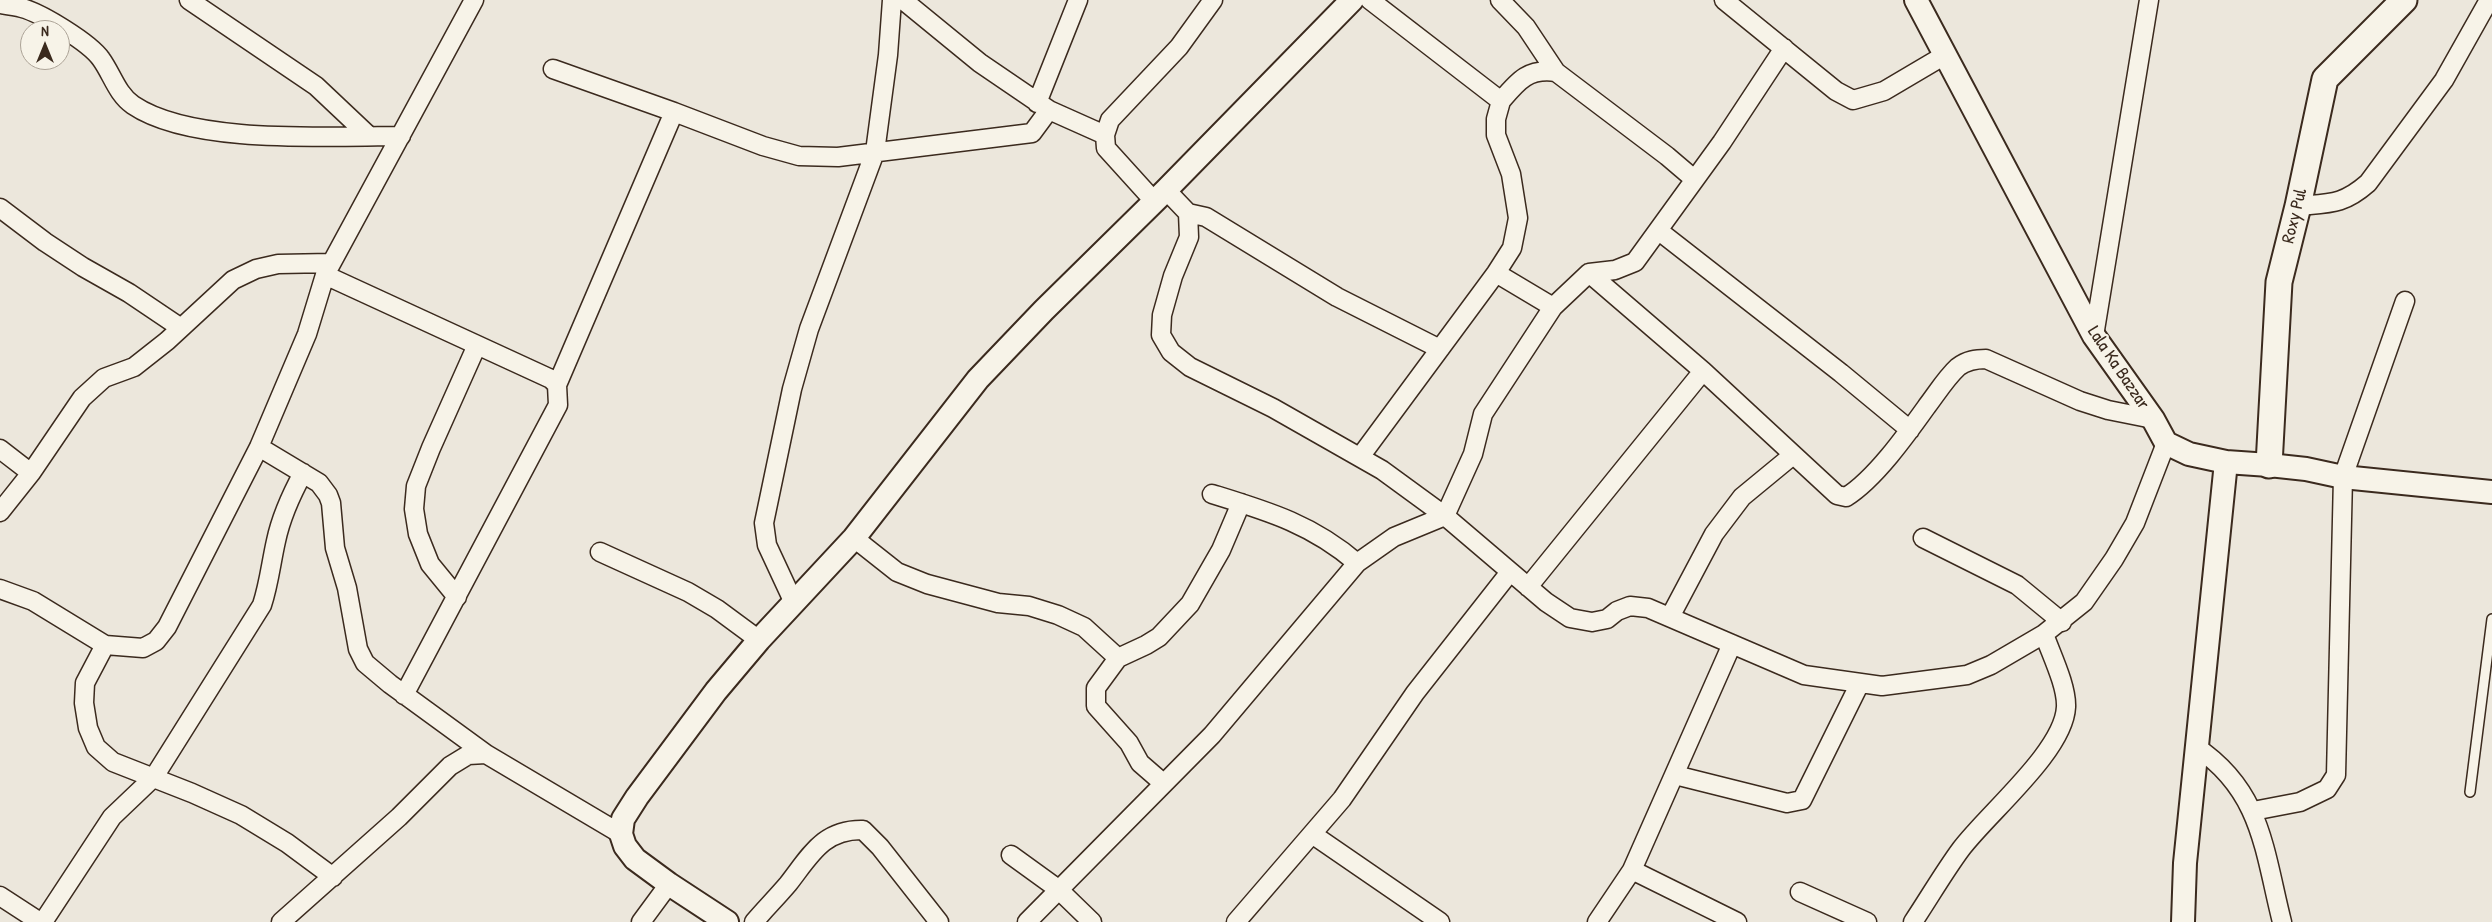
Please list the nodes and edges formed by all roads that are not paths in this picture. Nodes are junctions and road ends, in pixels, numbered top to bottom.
1 (189, 0) edge
2 (474, 0) edge
3 (892, 0) edge
4 (903, 0) edge
5 (1078, 0) edge
6 (1213, 0) edge
7 (1352, 0) edge
8 (1370, 0) edge
9 (1500, 0) edge
10 (1724, 0) edge
11 (1916, 0) edge
12 (2149, 0) edge
13 (2404, 0) edge
14 (2489, 0) edge
15 (0, 4) edge
16 (23, 4) edge
17 (1784, 48) junction
18 (1945, 55) junction
19 (553, 70) dead end
20 (1556, 72) junction
21 (1501, 101) junction
22 (1043, 106) junction
23 (674, 112) junction
24 (1105, 135) junction
25 (369, 136) junction
26 (400, 136) junction
27 (875, 152) junction
28 (1694, 179) junction
29 (1160, 195) junction
30 (2298, 206) junction
31 (0, 208) edge
32 (1188, 213) junction
33 (1659, 231) junction
34 (328, 269) junction
35 (1496, 273) junction
36 (1589, 273) junction
37 (2405, 300) dead end
38 (1553, 307) junction
39 (181, 328) junction
40 (2094, 336) junction
41 (477, 345) junction
42 (1440, 349) junction
43 (1702, 371) junction
44 (557, 385) junction
45 (2153, 419) junction
46 (1910, 430) junction
47 (2166, 443) junction
48 (259, 447) junction
49 (0, 449) edge
50 (1793, 455) junction
51 (1360, 457) junction
52 (2226, 462) junction
53 (2269, 465) junction
54 (31, 473) junction
55 (303, 473) junction
56 (2343, 477) junction
57 (2492, 492) edge
58 (1212, 494) dead end
59 (1241, 503) junction
60 (0, 512) edge
61 (1445, 516) junction
62 (854, 538) junction
63 (1923, 538) dead end
64 (600, 552) dead end
65 (1357, 563) junction
66 (1510, 572) junction
67 (1528, 587) junction
68 (0, 589) edge
69 (456, 596) junction
70 (794, 602) junction
71 (1670, 617) junction
72 (2492, 619) edge
73 (2062, 622) junction
74 (2044, 634) junction
75 (759, 640) junction
76 (1732, 644) junction
77 (105, 645) junction
78 (1118, 658) junction
79 (1860, 683) junction
80 (404, 695) junction
81 (2196, 748) junction
82 (486, 754) junction
83 (1675, 775) junction
84 (154, 778) junction
85 (1163, 784) junction
86 (2470, 792) dead end
87 (2254, 811) junction
88 (621, 834) junction
89 (1312, 834) junction
90 (1011, 855) dead end
91 (1632, 870) junction
92 (333, 877) junction
93 (669, 884) junction
94 (1058, 889) junction
95 (1800, 892) dead end
96 (0, 896) edge
97 (42, 922) edge
98 (281, 922) edge
99 (641, 922) edge
100 (726, 922) edge
101 (754, 922) edge
102 (939, 922) edge
103 (1027, 922) edge
104 (1092, 922) edge
105 (1236, 922) edge
106 (1440, 922) edge
107 (1597, 922) edge
108 (1737, 922) edge
109 (1867, 922) edge
110 (1913, 922) edge
111 (2183, 922) edge
112 (2282, 922) edge

1 - 25 street
2 - 26 street
3 - 27 street
4 - 22 street
5 - 22 street
6 - 24 street
7 - 29 street
8 - 21 street
9 - 20 street
10 - 17 street
11 - 18 street, Lala Ka Bazzar
12 - 40 street
13 - 30 main road, Roxy Pul
14 - 30 street
15 - 16 street
16 - 25 street
17 - 18 street
17 - 28 street
18 - 40 street, Lala Ka Bazzar
19 - 23 street
20 - 21 street
20 - 28 street
21 - 35 street
22 - 24 street
22 - 27 street
23 - 27 street
23 - 44 street
24 - 29 street
25 - 26 street
26 - 34 street
27 - 70 street
28 - 33 street
29 - 32 street
29 - 62 street
30 - 53 main road, Roxy Pul
31 - 39 street
32 - 42 street
32 - 51 street
33 - 36 street
33 - 46 street
34 - 39 street
34 - 41 street
34 - 48 street
35 - 38 street
35 - 42 street
36 - 38 street
36 - 43 street
37 - 56 street
38 - 61 street
39 - 54 street
40 - 45 street, Lala Ka Bazzar
41 - 44 street
41 - 69 street
42 - 51 street
43 - 50 street
43 - 67 street
44 - 69 street
45 - 46 street
45 - 47 street, Lala Ka Bazzar
46 - 50 street
47 - 52 street
47 - 73 street
48 - 55 street
48 - 77 street
49 - 54 street
50 - 71 street
51 - 61 street
52 - 53 street
52 - 81 street
53 - 56 street
54 - 60 street
55 - 80 street
55 - 84 street
56 - 57 street
56 - 87 street
58 - 59 street
59 - 65 street
59 - 78 street
61 - 65 street
61 - 66 street
62 - 70 street
62 - 78 street
63 - 73 street
64 - 75 street
65 - 85 street
66 - 67 street
66 - 89 street
67 - 71 street
68 - 77 street
69 - 80 street
70 - 75 street
71 - 76 street
72 - 86 lane
73 - 74 street
74 - 79 street
74 - 110 street
75 - 88 street
76 - 79 street
76 - 83 street
77 - 84 street
78 - 85 street
79 - 83 street
80 - 82 street
81 - 87 street
81 - 111 street
82 - 88 street
82 - 92 street
83 - 91 street
84 - 92 street
84 - 97 street
85 - 94 street
87 - 112 street
88 - 93 street
89 - 105 street
89 - 106 street
90 - 94 street
91 - 107 street
91 - 108 street
92 - 98 street
93 - 99 street
93 - 100 street
94 - 103 street
94 - 104 street
95 - 109 street
96 - 97 street
101 - 102 street

